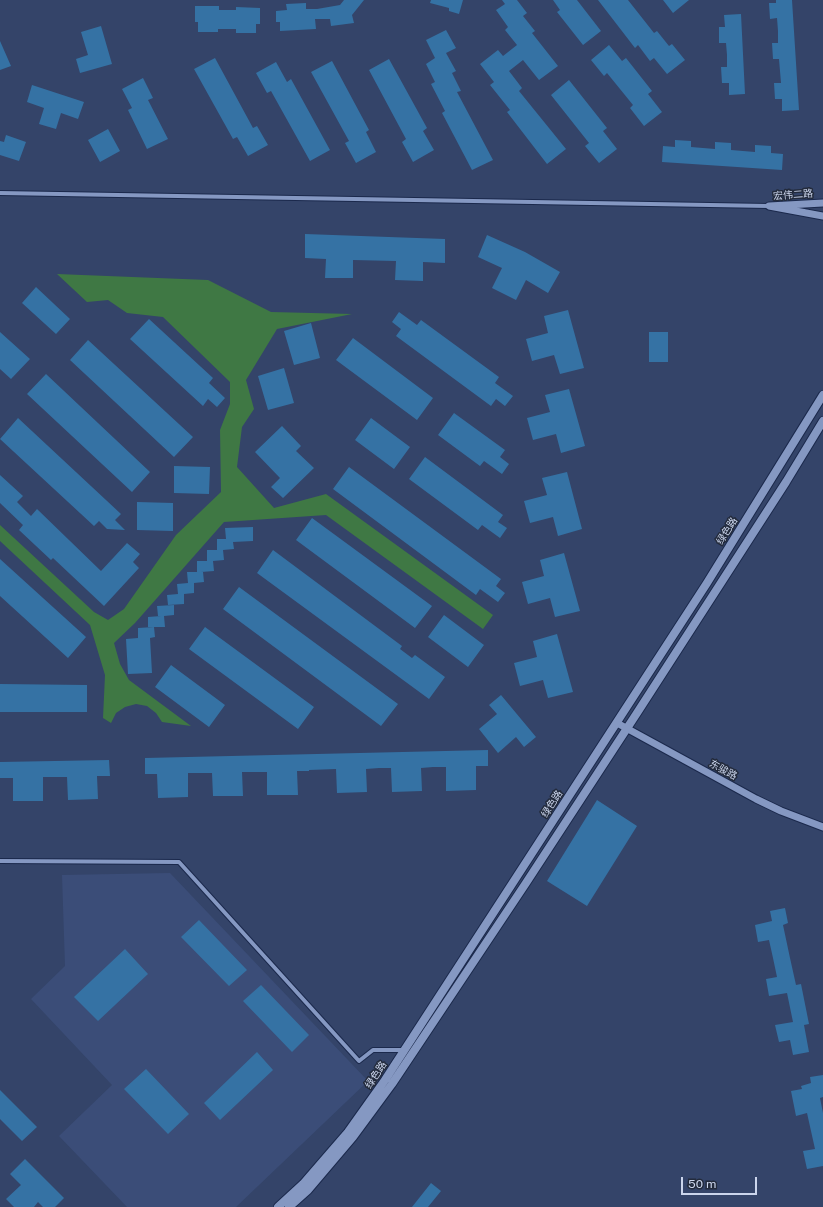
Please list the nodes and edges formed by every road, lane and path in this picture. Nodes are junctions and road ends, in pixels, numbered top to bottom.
1 (0, 193) edge
2 (823, 203) edge
3 (769, 206) junction
4 (823, 216) edge
5 (823, 395) edge
6 (823, 421) edge
7 (617, 723) junction
8 (627, 728) junction
9 (823, 827) edge
10 (0, 860) edge
11 (406, 1050) junction
12 (278, 1207) edge
13 (290, 1207) edge

1 - 3 street
2 - 3 street, 宏伟二路
3 - 4 street, 宏伟二路
5 - 7 main road, 绿色路
6 - 8 main road, 绿色路
7 - 8 street, 东骏路
7 - 11 main road, 绿色路
8 - 9 street, 东骏路
8 - 13 main road, 绿色路
10 - 11 street
11 - 12 main road, 绿色路

